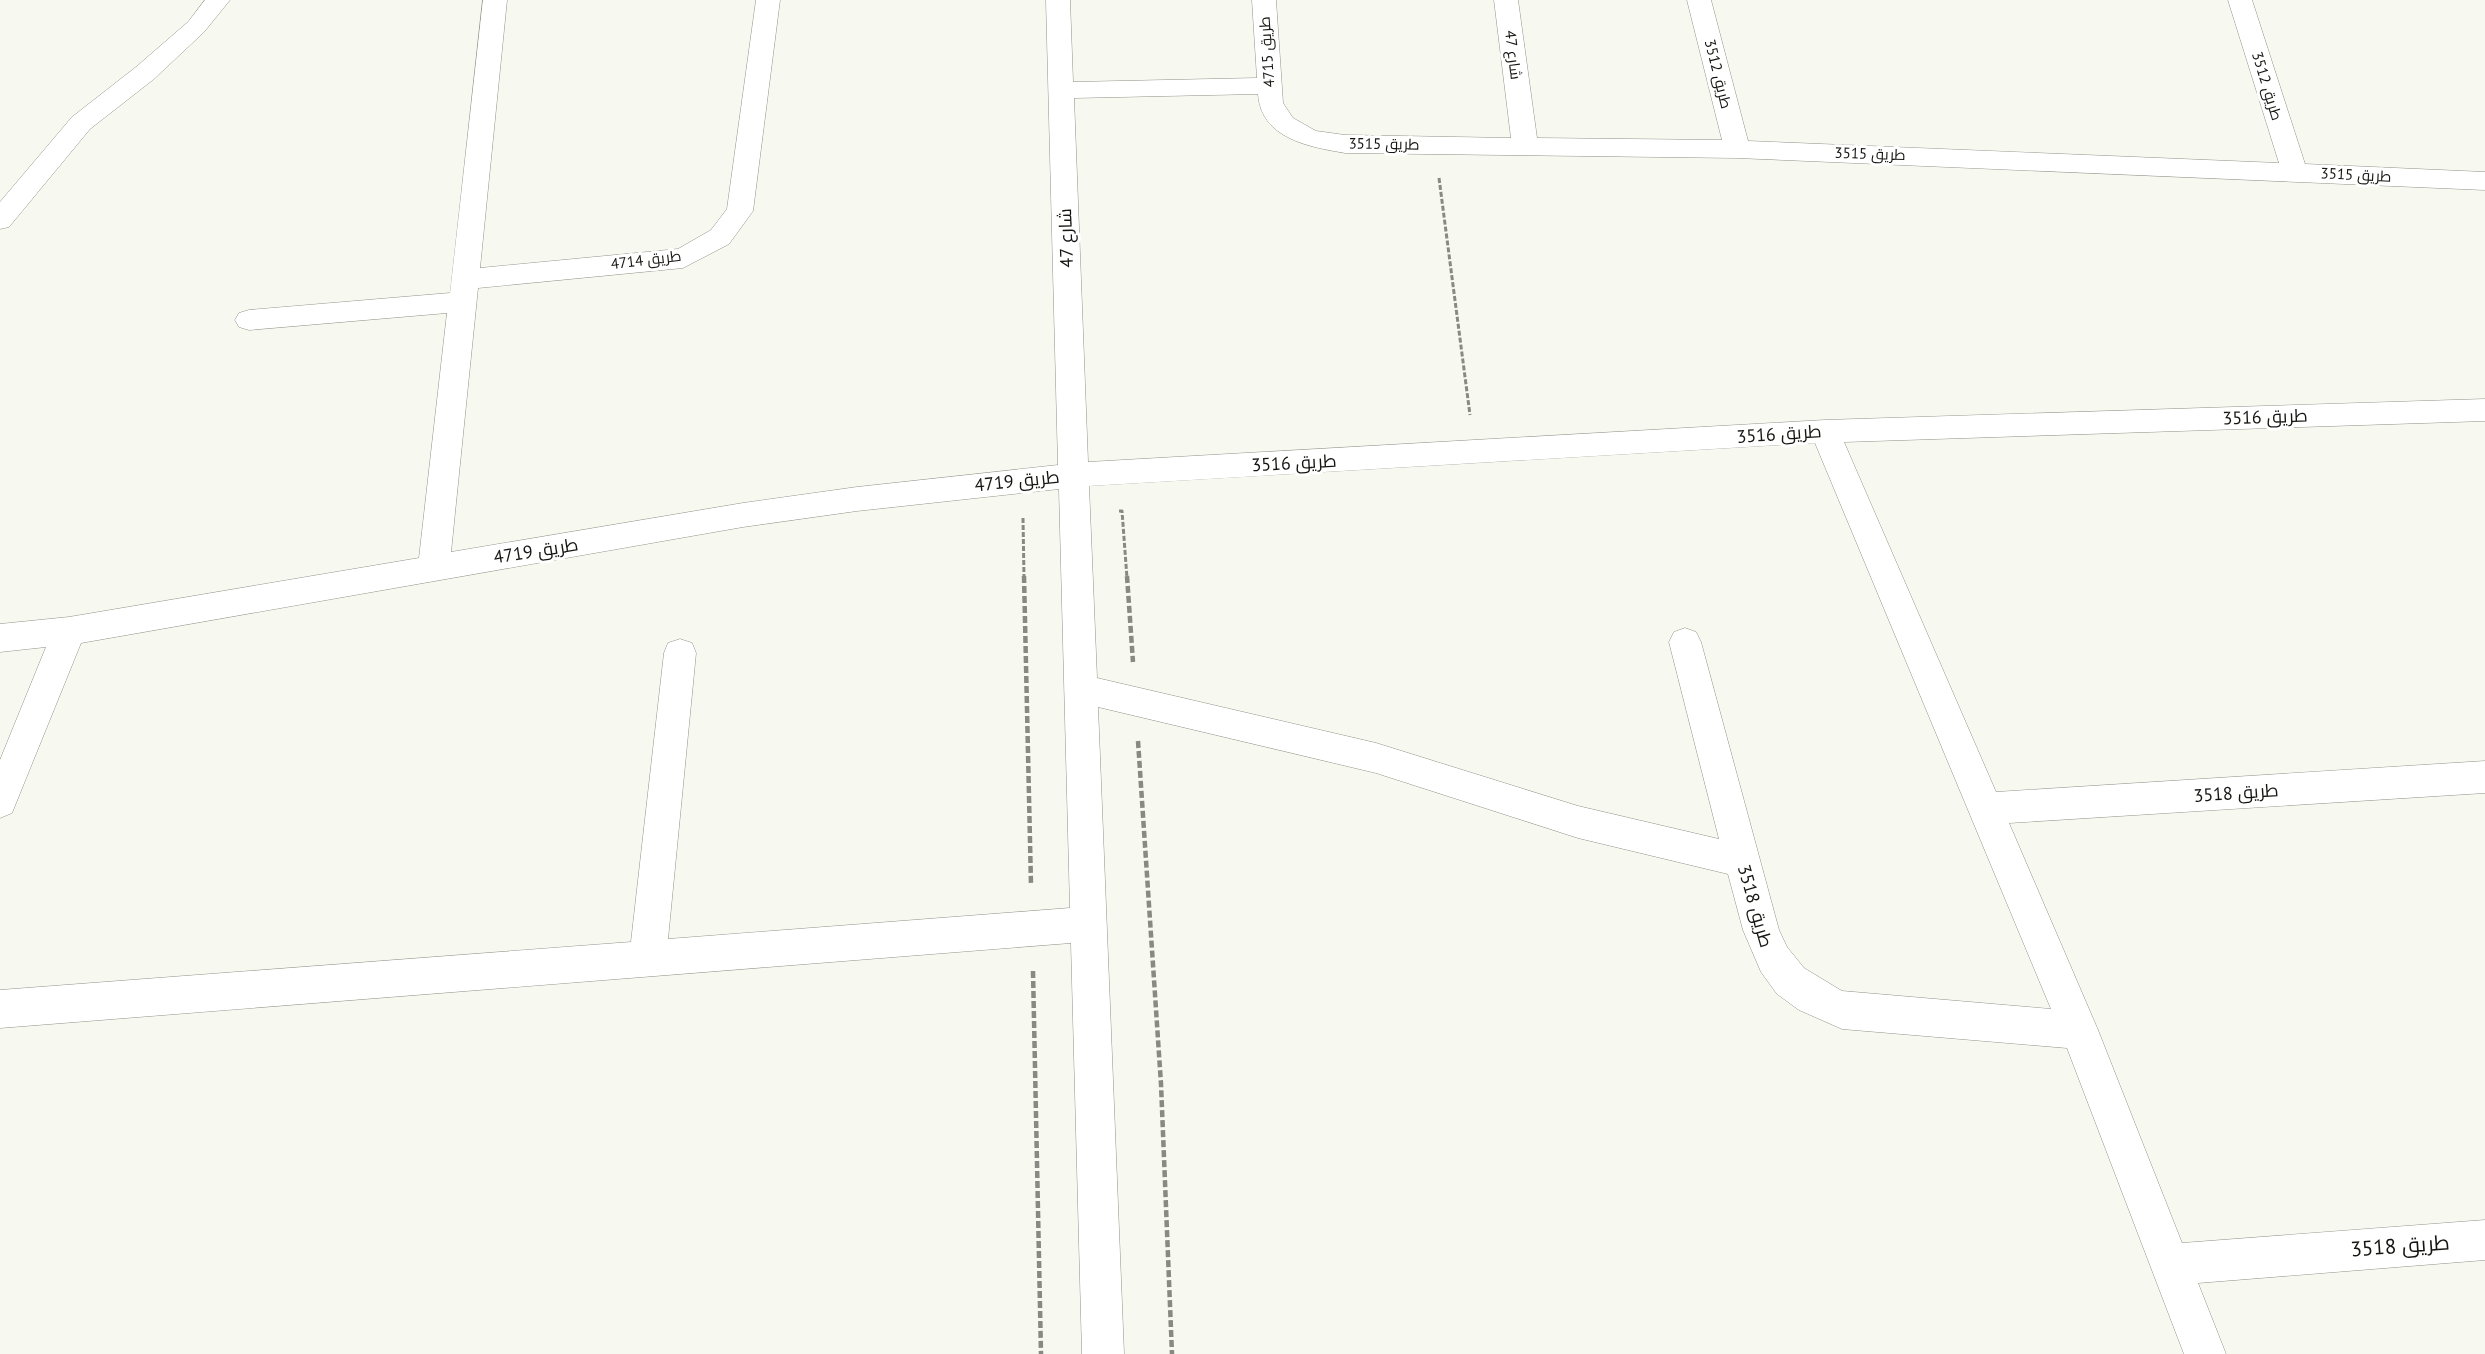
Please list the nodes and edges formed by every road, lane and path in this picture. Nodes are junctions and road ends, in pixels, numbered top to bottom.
1 (218, 0) edge
2 (495, 0) edge
3 (768, 0) edge
4 (1058, 0) edge
5 (1264, 0) edge
6 (1506, 0) edge
7 (1699, 0) edge
8 (2240, 0) edge
9 (1061, 90) junction
10 (1270, 94) junction
11 (1435, 145) junction
12 (1525, 145) junction
13 (1737, 149) junction
14 (2294, 171) junction
15 (2485, 181) edge
16 (0, 220) edge
17 (464, 290) junction
18 (249, 321) dead end
19 (2485, 410) edge
20 (1825, 431) junction
21 (1475, 453) junction
22 (1074, 475) junction
23 (434, 568) junction
24 (69, 631) junction
25 (0, 638) edge
26 (1685, 642) dead end
27 (680, 653) dead end
28 (1082, 689) junction
29 (2485, 777) edge
30 (0, 802) edge
31 (1986, 809) junction
32 (1742, 861) junction
33 (1090, 924) junction
34 (648, 958) junction
35 (0, 1009) edge
36 (2079, 1030) junction
37 (2485, 1240) edge
38 (2171, 1264) junction
39 (1103, 1354) edge
40 (2205, 1354) edge

1 - 16 street
2 - 17 street
3 - 17 street, طريق 4714
4 - 9 street, شارع 47
5 - 10 street, طريق 4715
6 - 12 street, شارع 47
7 - 13 street, طريق 3512
8 - 14 street, طريق 3512
9 - 10 street
9 - 22 street, شارع 47
10 - 11 street, طريق 3515
11 - 12 street, طريق 3515
11 - 21 path
12 - 13 street, طريق 3515
13 - 14 street, طريق 3515
14 - 15 street, طريق 3515
17 - 18 street, طريق 4714
17 - 23 street
19 - 20 street, طريق 3516
20 - 21 street, طريق 3516
20 - 31 street
21 - 22 street, طريق 3516
22 - 23 street, طريق 4719
22 - 28 street, شارع 47
23 - 24 street, طريق 4719
24 - 25 street, طريق 4719
24 - 30 street
26 - 32 street, طريق 3518
27 - 34 street
28 - 32 street
28 - 33 street, شارع 47
29 - 31 street, طريق 3518
31 - 36 street
32 - 36 street, طريق 3518
33 - 34 street
33 - 39 street, شارع 47
34 - 35 street
36 - 38 street
37 - 38 street, طريق 3518
38 - 40 street

